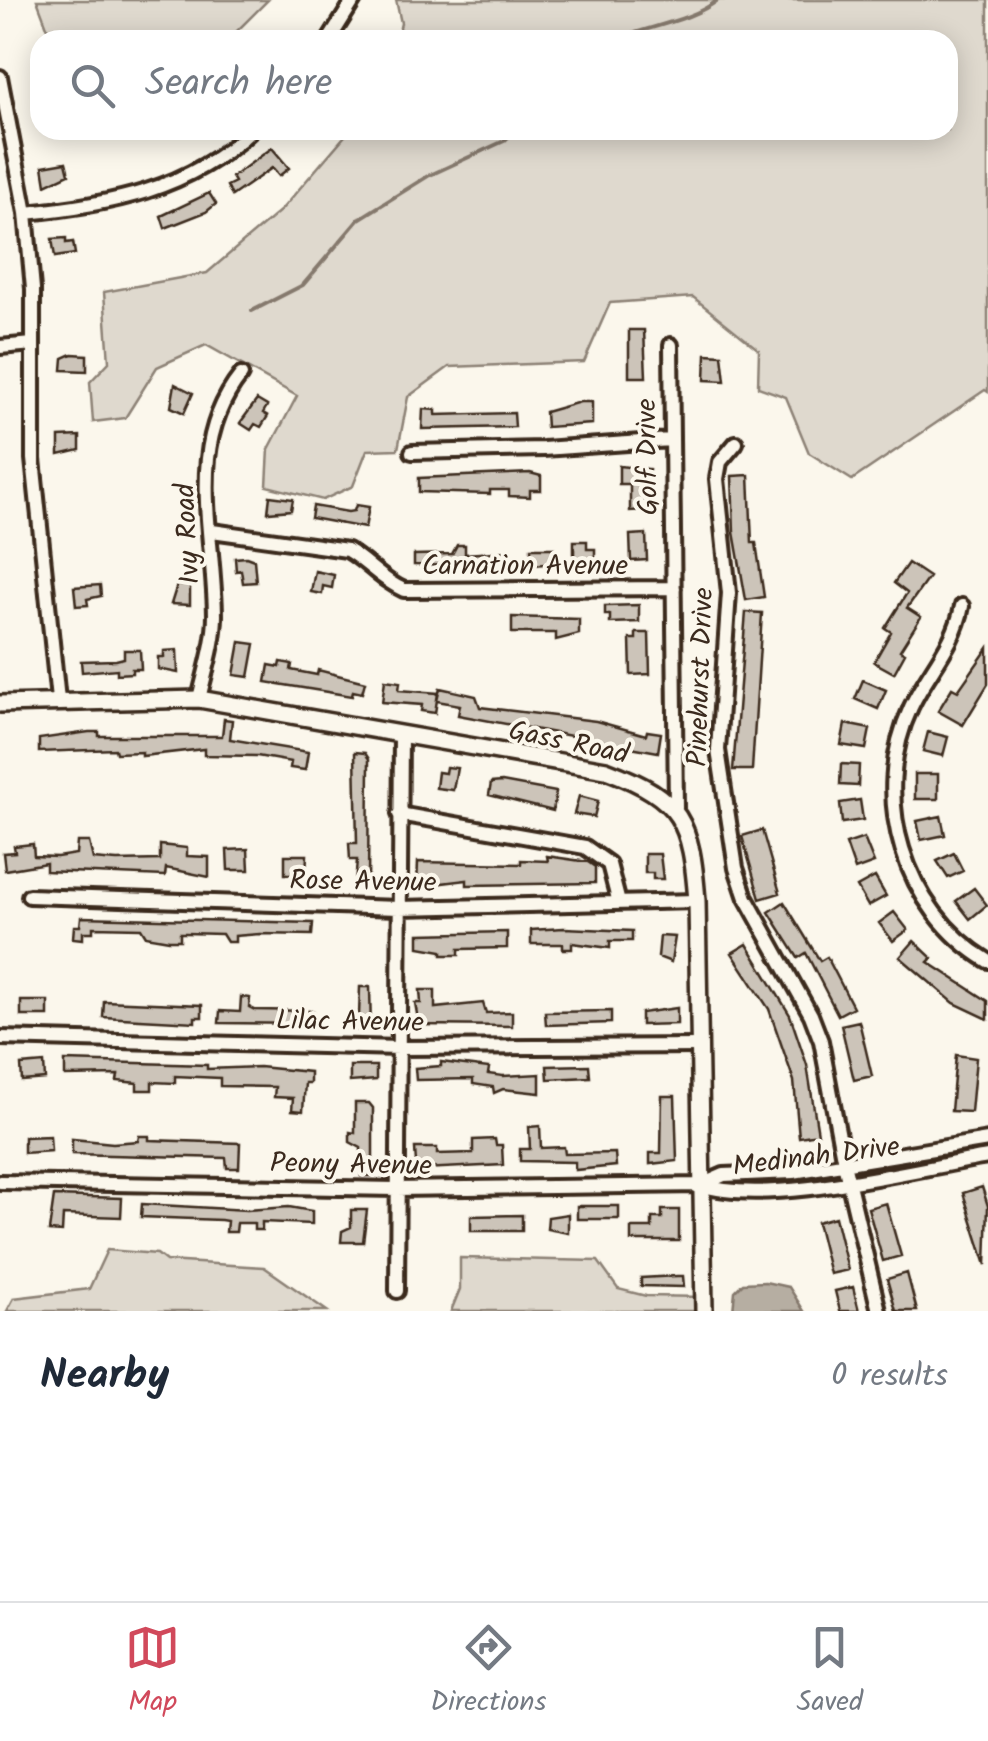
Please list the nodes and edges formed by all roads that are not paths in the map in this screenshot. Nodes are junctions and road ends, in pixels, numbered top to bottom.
1 (354, 0) edge
2 (335, 30) edge
3 (0, 77) edge
4 (237, 140) edge
5 (26, 214) junction
6 (33, 344) junction
7 (671, 345) dead end
8 (0, 348) edge
9 (241, 375) dead end
10 (670, 440) junction
11 (736, 442) dead end
12 (412, 452) dead end
13 (212, 531) junction
14 (674, 588) junction
15 (962, 606) dead end
16 (199, 699) junction
17 (58, 700) junction
18 (0, 704) edge
19 (402, 734) junction
20 (676, 808) junction
21 (399, 814) junction
22 (29, 896) dead end
23 (697, 901) junction
24 (619, 903) junction
25 (400, 908) junction
26 (988, 961) edge
27 (0, 1038) edge
28 (700, 1046) junction
29 (400, 1048) junction
30 (988, 1140) edge
31 (988, 1157) edge
32 (844, 1163) junction
33 (848, 1179) junction
34 (0, 1182) edge
35 (701, 1185) junction
36 (396, 1189) junction
37 (397, 1291) dead end
38 (704, 1311) edge
39 (880, 1311) edge

1 - 2 street
3 - 5 street
4 - 5 street
5 - 6 street
6 - 8 street
6 - 17 street
7 - 10 street, Golf Drive
9 - 13 street, Ivy Road
10 - 12 street
10 - 14 street, Golf Drive
11 - 32 street, Pinehurst Drive
13 - 14 street, Carnation Avenue
13 - 16 street, Ivy Road
14 - 20 street, Golf Drive
15 - 26 street
16 - 17 street, Gass Road
16 - 19 street, Gass Road
17 - 18 street, Gass Road
19 - 20 street, Gass Road
19 - 21 street
20 - 23 street
21 - 24 street
21 - 25 street
22 - 25 street, Rose Avenue
23 - 24 street, Rose Avenue
23 - 28 street
24 - 25 street, Rose Avenue
25 - 29 street
27 - 29 street, Lilac Avenue
28 - 29 street, Lilac Avenue
28 - 35 street
29 - 36 street
30 - 32 street, Medinah Drive
31 - 33 street, Medinah Drive
32 - 33 street, Pinehurst Drive
32 - 35 street, Medinah Drive
33 - 35 street, Medinah Drive
33 - 39 street, Pinehurst Drive
34 - 36 street, Peony Avenue
35 - 36 street, Peony Avenue
35 - 38 street
36 - 37 street

